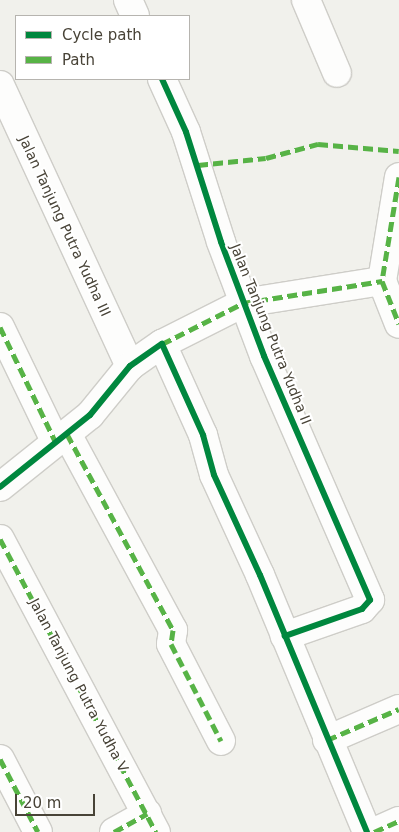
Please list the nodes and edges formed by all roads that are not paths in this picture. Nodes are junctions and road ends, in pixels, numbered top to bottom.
1 (128, 0) edge
2 (306, 0) edge
3 (135, 15) edge
4 (337, 73) dead end
5 (162, 80) edge
6 (0, 85) edge
7 (399, 177) edge
8 (382, 281) junction
9 (243, 303) junction
10 (399, 324) edge
11 (0, 327) edge
12 (162, 344) junction
13 (130, 366) junction
14 (61, 438) junction
15 (0, 487) edge
16 (0, 540) edge
17 (285, 636) junction
18 (399, 709) edge
19 (327, 740) junction
20 (221, 741) dead end
21 (0, 758) edge
22 (399, 821) edge
23 (152, 823) edge
24 (38, 832) edge
25 (114, 832) edge
26 (367, 832) edge
27 (374, 832) edge

1 - 3 street
2 - 4 street
5 - 9 street, Jalan Tanjung Putra Yudha II
6 - 13 street, Jalan Tanjung Putra Yudha III
7 - 8 street
8 - 9 street
8 - 10 street
9 - 12 street
9 - 17 street, Jalan Tanjung Putra Yudha II
11 - 14 street
12 - 13 street
12 - 17 street
13 - 14 street
14 - 15 street
14 - 20 street
16 - 23 street, Jalan Tanjung Putra Yudha V
17 - 19 street
18 - 19 street
19 - 26 street
21 - 24 street
22 - 27 street
23 - 25 street

